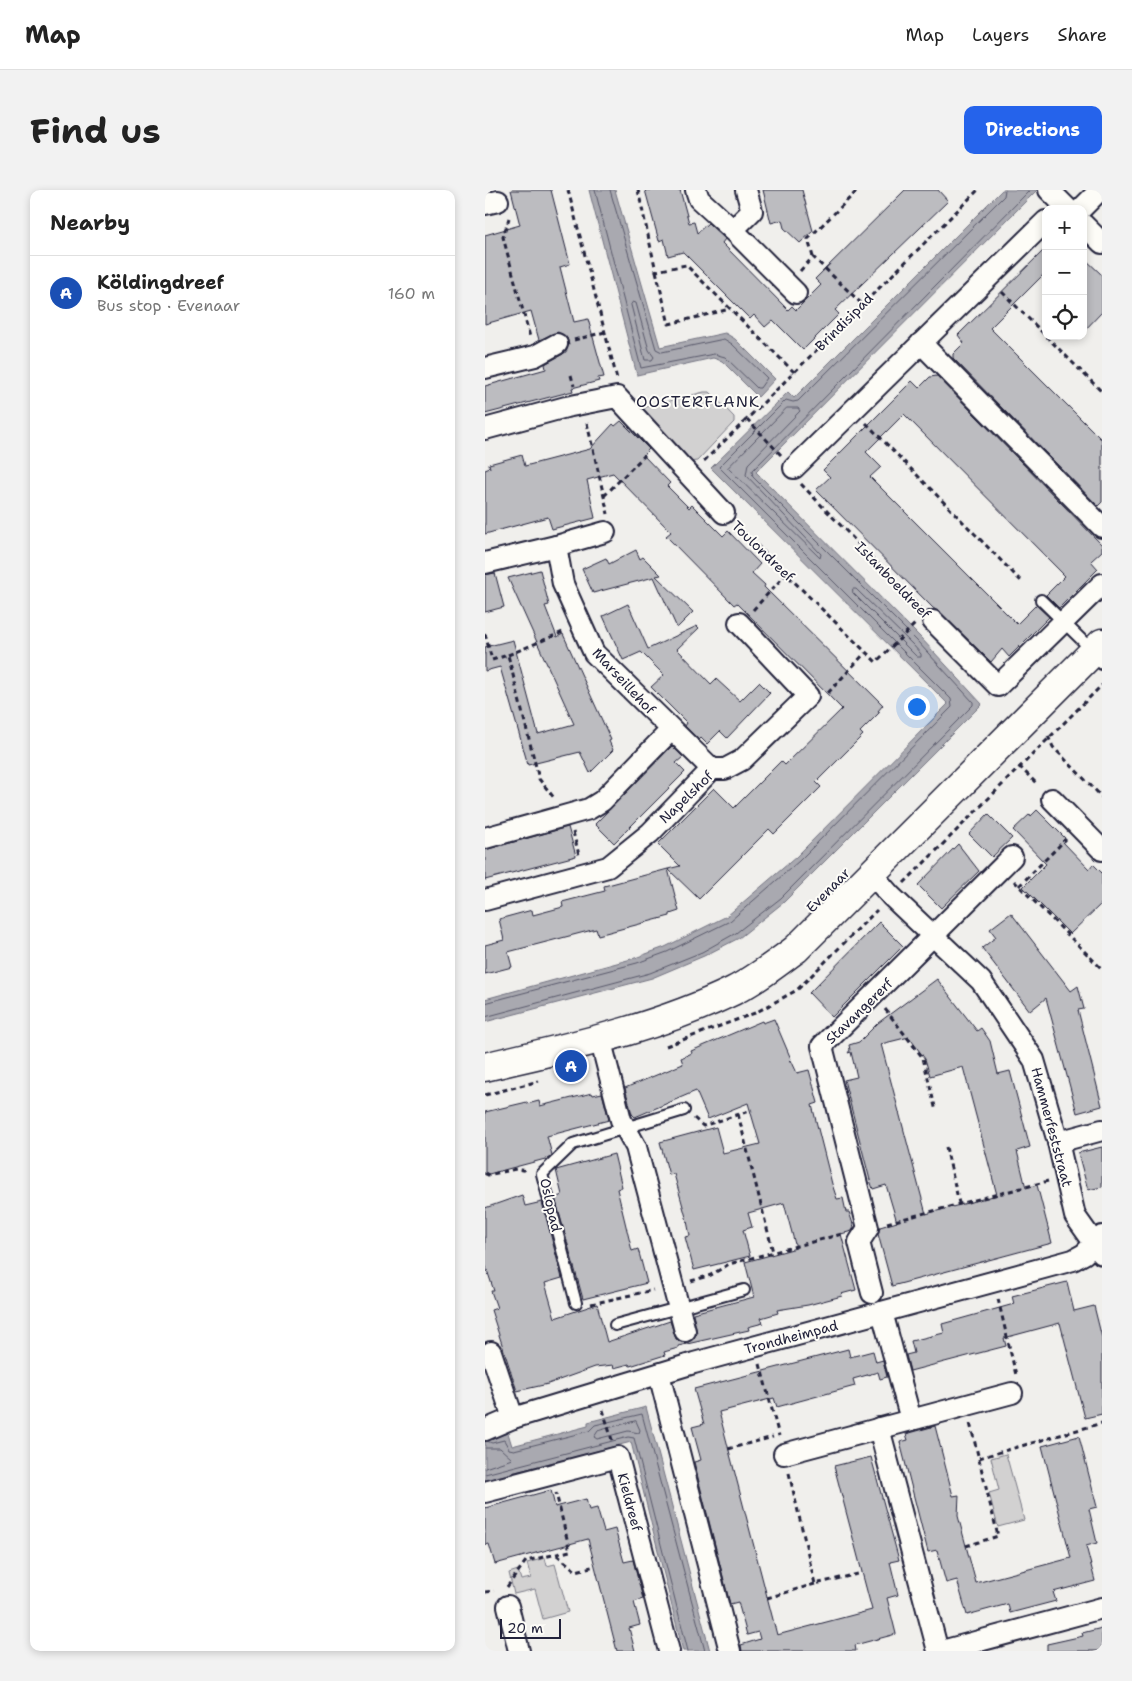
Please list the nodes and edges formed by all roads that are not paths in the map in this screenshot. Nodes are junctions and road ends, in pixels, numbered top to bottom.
1 (696, 190) edge
2 (746, 190) edge
3 (1100, 190) edge
4 (1062, 202) edge
5 (1042, 224) edge
6 (1087, 228) edge
7 (733, 230) junction
8 (1102, 243) edge
9 (791, 288) road end
10 (921, 342) junction
11 (557, 344) road end
12 (485, 368) edge
13 (485, 429) edge
14 (788, 461) road end
15 (724, 513) road end
16 (1102, 527) edge
17 (605, 532) road end
18 (556, 546) junction
19 (485, 563) edge
20 (1102, 584) edge
21 (1041, 600) dead end
22 (924, 622) road end
23 (1063, 622) junction
24 (739, 623) road end
25 (1100, 661) edge
26 (671, 730) junction
27 (712, 769) junction
28 (1052, 799) road end
29 (485, 838) edge
30 (1102, 850) edge
31 (1007, 862) road end
32 (882, 885) junction
33 (485, 900) edge
34 (935, 936) junction
35 (602, 1043) junction
36 (485, 1066) edge
37 (485, 1081) edge
38 (684, 1110) road end
39 (627, 1129) junction
40 (1102, 1130) edge
41 (1058, 1142) junction
42 (1100, 1245) edge
43 (744, 1290) dead end
44 (872, 1293) dead end
45 (576, 1303) road end
46 (678, 1307) junction
47 (882, 1312) junction
48 (615, 1325) dead end
49 (685, 1331) dead end
50 (491, 1352) dead end
51 (659, 1374) junction
52 (1012, 1393) road end
53 (513, 1418) junction
54 (911, 1420) junction
55 (879, 1428) junction
56 (487, 1429) edge
57 (781, 1444) road end
58 (485, 1492) edge
59 (506, 1599) road end
60 (1102, 1608) edge
61 (519, 1651) edge
62 (669, 1651) edge
63 (731, 1651) edge
64 (940, 1651) edge

1 - 7 street
2 - 7 street
3 - 4 street
5 - 10 street
6 - 8 street
7 - 9 street
10 - 14 street
10 - 16 street
11 - 12 street
13 - 15 street, Toulondreef
17 - 18 street
18 - 19 street
18 - 26 street, Marseillehof
20 - 23 street
21 - 23 lane
22 - 23 street, Istanboeldreef
23 - 25 lane
24 - 27 street, Napelshof
25 - 32 street, Evenaar
26 - 27 street, Marseillehof
26 - 29 street
27 - 33 street, Napelshof
28 - 30 street
31 - 34 street, Stavangererf
32 - 34 street, Hammerfeststraat
32 - 35 street, Evenaar
34 - 41 street, Hammerfeststraat
34 - 44 street, Stavangererf
35 - 36 street, Evenaar
35 - 37 street, Evenaar
35 - 39 street
38 - 39 lane, Oslopad
39 - 45 lane, Oslopad
39 - 46 street
40 - 41 street
41 - 42 street, Hammerfeststraat
42 - 47 street, Trondheimpad
43 - 46 lane
46 - 48 lane
46 - 49 street
47 - 51 street, Trondheimpad
47 - 54 street
50 - 53 street
51 - 53 street, Trondheimpad
51 - 63 street
52 - 54 street
53 - 56 street, Trondheimpad
54 - 55 street
55 - 57 street
55 - 64 street
58 - 62 street, Kieldreef
59 - 61 street
60 - 64 street

